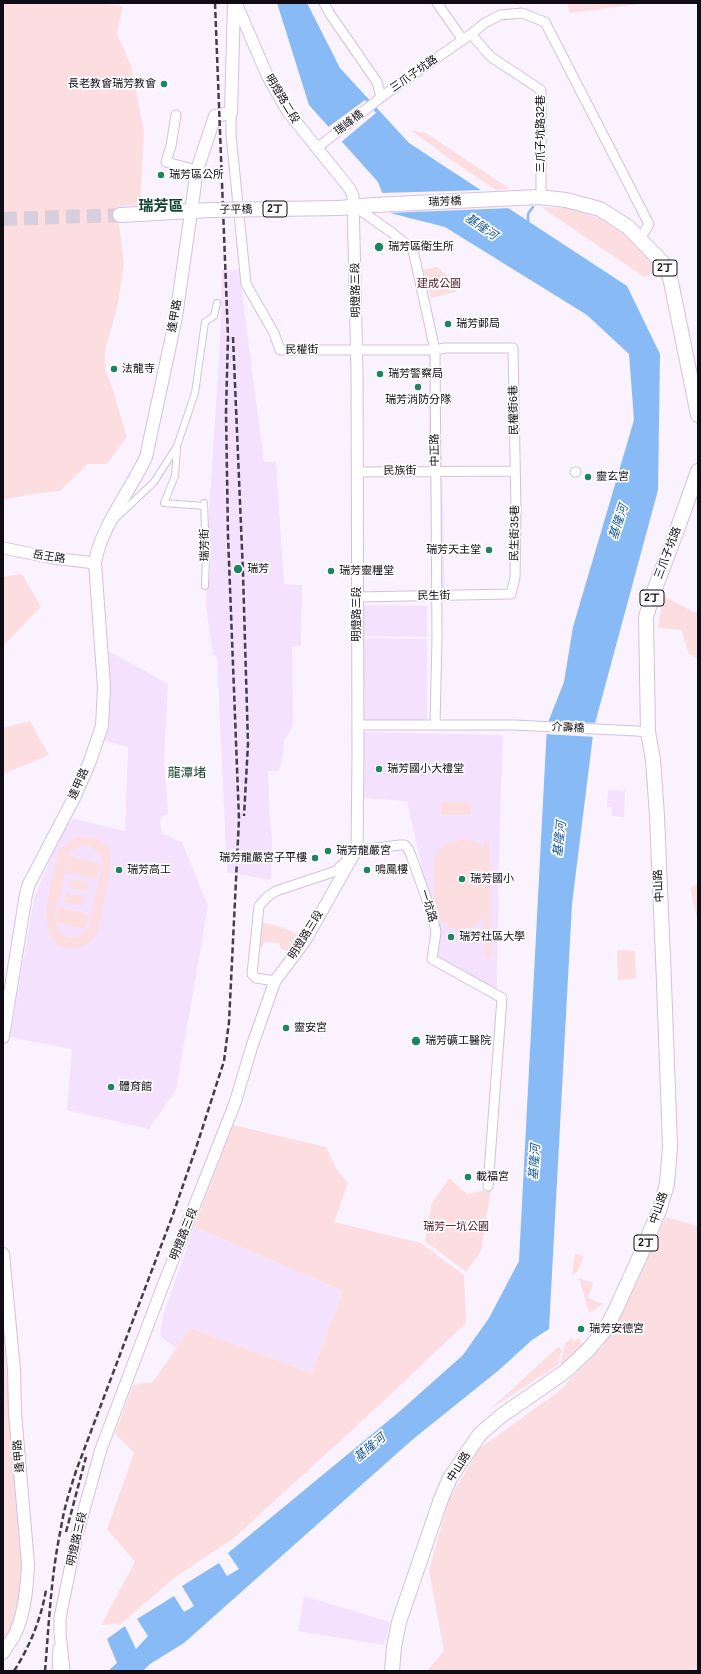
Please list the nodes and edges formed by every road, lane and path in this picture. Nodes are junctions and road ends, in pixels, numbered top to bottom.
1 (235, 3) edge
2 (324, 3) edge
3 (437, 3) edge
4 (519, 3) edge
5 (522, 13) junction
6 (471, 34) junction
7 (463, 40) junction
8 (380, 97) junction
9 (231, 113) junction
10 (176, 115) dead end
11 (317, 148) junction
12 (197, 170) junction
13 (235, 171) joint
14 (542, 197) junction
15 (354, 206) junction
16 (190, 211) junction
17 (120, 214) tunnel mouth
18 (640, 239) junction
19 (217, 303) dead end
20 (513, 348) joint
21 (357, 350) junction
22 (435, 350) junction
23 (698, 415) edge
24 (177, 446) junction
25 (435, 471) junction
26 (515, 471) junction
27 (698, 471) edge
28 (357, 472) junction
29 (109, 525) junction
30 (3, 548) edge
31 (95, 563) junction
32 (204, 586) dead end
33 (511, 594) joint
34 (436, 596) junction
35 (357, 597) junction
36 (358, 725) junction
37 (435, 725) junction
38 (648, 732) junction
39 (357, 849) junction
40 (275, 981) junction
41 (3, 1037) edge
42 (488, 1186) dead end
43 (3, 1254) edge
44 (60, 1633) junction
45 (3, 1653) edge
46 (57, 1671) edge
47 (64, 1671) edge
48 (392, 1671) edge

1 - 9 main road, 明燈路二段
1 - 11 street, 明燈路二段
2 - 8 street, 三爪子坑路
3 - 7 street
4 - 5 street
5 - 6 street, 三爪子坑路
5 - 18 street, 三爪子坑路
6 - 7 street, 三爪子坑路
6 - 14 street, 三爪子坑路32巷
7 - 8 street, 三爪子坑路
8 - 11 street, 瑞峰橋
9 - 12 main road, 逢甲路
9 - 13 street, 明燈路二段
10 - 12 street
11 - 15 street, 明燈路二段
12 - 16 main road, 逢甲路
13 - 21 street, 民權街
14 - 15 main road, 瑞芳橋 / 2丁
14 - 18 main road, 2丁
15 - 16 main road, 子平橋 / 2丁, bridge
15 - 21 street, 明燈路三段
15 - 22 street, 中正路
16 - 17 main road, 2丁
16 - 29 main road, 逢甲路
18 - 23 main road, 2丁
19 - 24 street, 逢甲路
20 - 22 street, 民權街
20 - 26 street, 民權街6巷
21 - 22 street, 民權街
21 - 28 street, 明燈路三段
22 - 25 street, 中正路
24 - 29 street, 逢甲路
24 - 32 street, 瑞芳街
25 - 26 street, 民族街
25 - 28 street, 民族街
25 - 34 street, 中正路
26 - 33 street, 民生街35巷
27 - 38 main road, 三爪子坑路 / 2丁
28 - 35 street, 明燈路三段
29 - 31 main road, 逢甲路
30 - 31 street, 岳王路
31 - 41 main road, 逢甲路
33 - 34 street, 民生街
34 - 35 street, 民生街
34 - 37 street, 中正路
35 - 36 street, 明燈路三段
36 - 37 street
36 - 39 street, 明燈路三段
37 - 38 street, 介壽橋
38 - 48 main road, 中山路 / 2丁
39 - 40 street, 明燈路三段
39 - 40 street
39 - 42 street, 一坑路
40 - 44 street, 明燈路三段
43 - 45 main road, 逢甲路
44 - 46 street, 明燈路三段
44 - 47 street, 明燈路三段

